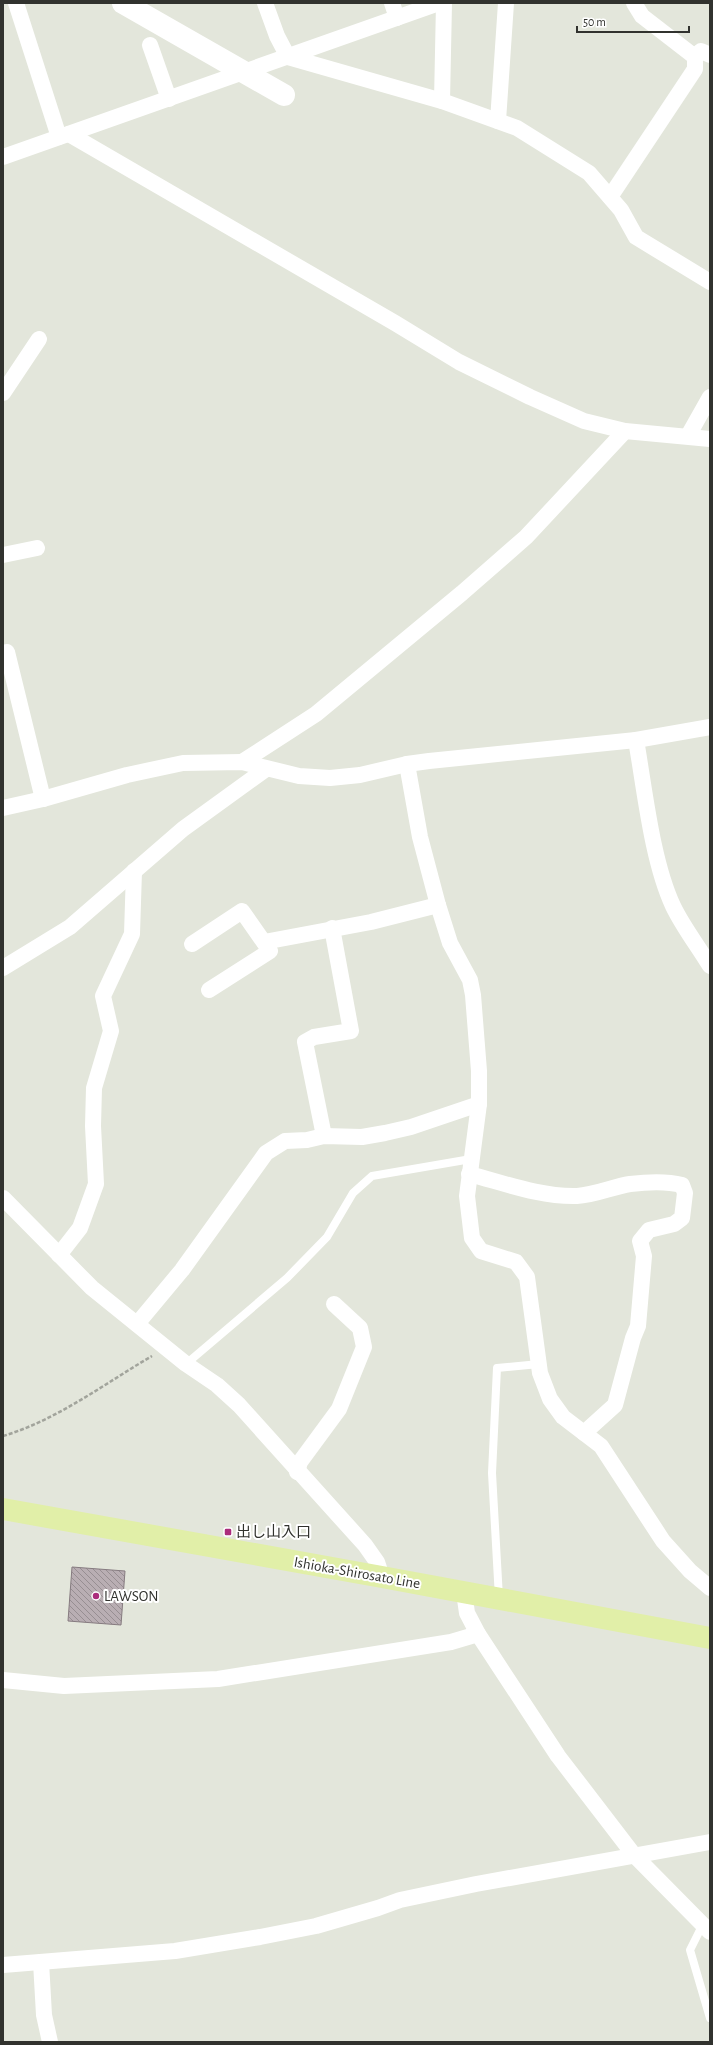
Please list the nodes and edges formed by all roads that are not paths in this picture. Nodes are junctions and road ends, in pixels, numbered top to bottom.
1 (16, 3) edge
2 (123, 3) edge
3 (265, 3) edge
4 (439, 3) edge
5 (444, 3) edge
6 (506, 3) edge
7 (634, 3) edge
8 (395, 10) edge
9 (150, 45) dead end
10 (702, 56) edge
11 (288, 57) junction
12 (245, 72) junction
13 (284, 94) dead end
14 (169, 99) junction
15 (442, 101) junction
16 (498, 121) junction
17 (64, 135) junction
18 (3, 157) edge
19 (610, 197) junction
20 (710, 282) edge
21 (39, 339) dead end
22 (3, 393) edge
23 (710, 397) edge
24 (625, 431) junction
25 (688, 436) junction
26 (710, 439) edge
27 (37, 548) dead end
28 (3, 555) edge
29 (3, 653) edge
30 (710, 727) edge
31 (636, 740) junction
32 (242, 762) junction
33 (408, 764) junction
34 (266, 768) junction
35 (43, 800) junction
36 (3, 808) edge
37 (134, 871) junction
38 (438, 905) junction
39 (332, 928) junction
40 (264, 942) junction
41 (192, 944) dead end
42 (710, 966) edge
43 (3, 968) edge
44 (210, 990) dead end
45 (479, 1104) junction
46 (324, 1136) junction
47 (470, 1166) junction
48 (3, 1198) edge
49 (59, 1255) junction
50 (334, 1304) dead end
51 (137, 1324) junction
52 (186, 1364) junction
53 (539, 1364) junction
54 (584, 1433) junction
55 (297, 1472) junction
56 (3, 1510) edge
57 (382, 1577) junction
58 (710, 1588) edge
59 (464, 1592) junction
60 (499, 1599) junction
61 (478, 1634) junction
62 (710, 1638) edge
63 (3, 1680) edge
64 (710, 1842) edge
65 (634, 1855) junction
66 (706, 1928) edge
67 (42, 1962) junction
68 (3, 1965) edge
69 (710, 2018) edge
70 (50, 2042) edge

1 - 17 street
2 - 12 street
3 - 11 street
4 - 8 street
5 - 15 street
6 - 16 street
7 - 10 street
8 - 11 street
9 - 14 street
10 - 19 street
11 - 12 street
11 - 15 street
12 - 13 street
12 - 14 street
14 - 17 street
15 - 16 street
16 - 19 street
17 - 18 street
17 - 24 street
19 - 20 street
21 - 22 street
23 - 25 street
24 - 25 street
24 - 32 street
25 - 26 street
27 - 28 street
29 - 35 street
30 - 31 street
31 - 33 street
31 - 42 street
32 - 34 street
32 - 35 street
33 - 34 street
33 - 38 street
34 - 37 street
35 - 36 street
37 - 43 street
37 - 49 street
38 - 39 street
38 - 45 street
39 - 40 street
39 - 46 street
40 - 41 street
40 - 44 street
45 - 46 street
45 - 47 street
46 - 51 street
47 - 52 lane
47 - 53 street
47 - 54 street
48 - 49 street
49 - 51 street
50 - 55 street
51 - 52 street
52 - 55 street
53 - 54 street
53 - 60 lane
54 - 58 street
55 - 57 street
56 - 57 main road, Ishioka-Shirosato Line
57 - 59 main road, Ishioka-Shirosato Line
59 - 60 main road, Ishioka-Shirosato Line
59 - 61 street
60 - 62 main road, Ishioka-Shirosato Line
61 - 63 street
61 - 65 street
64 - 65 street
65 - 66 street
65 - 67 street
66 - 69 lane
67 - 68 street
67 - 70 street

